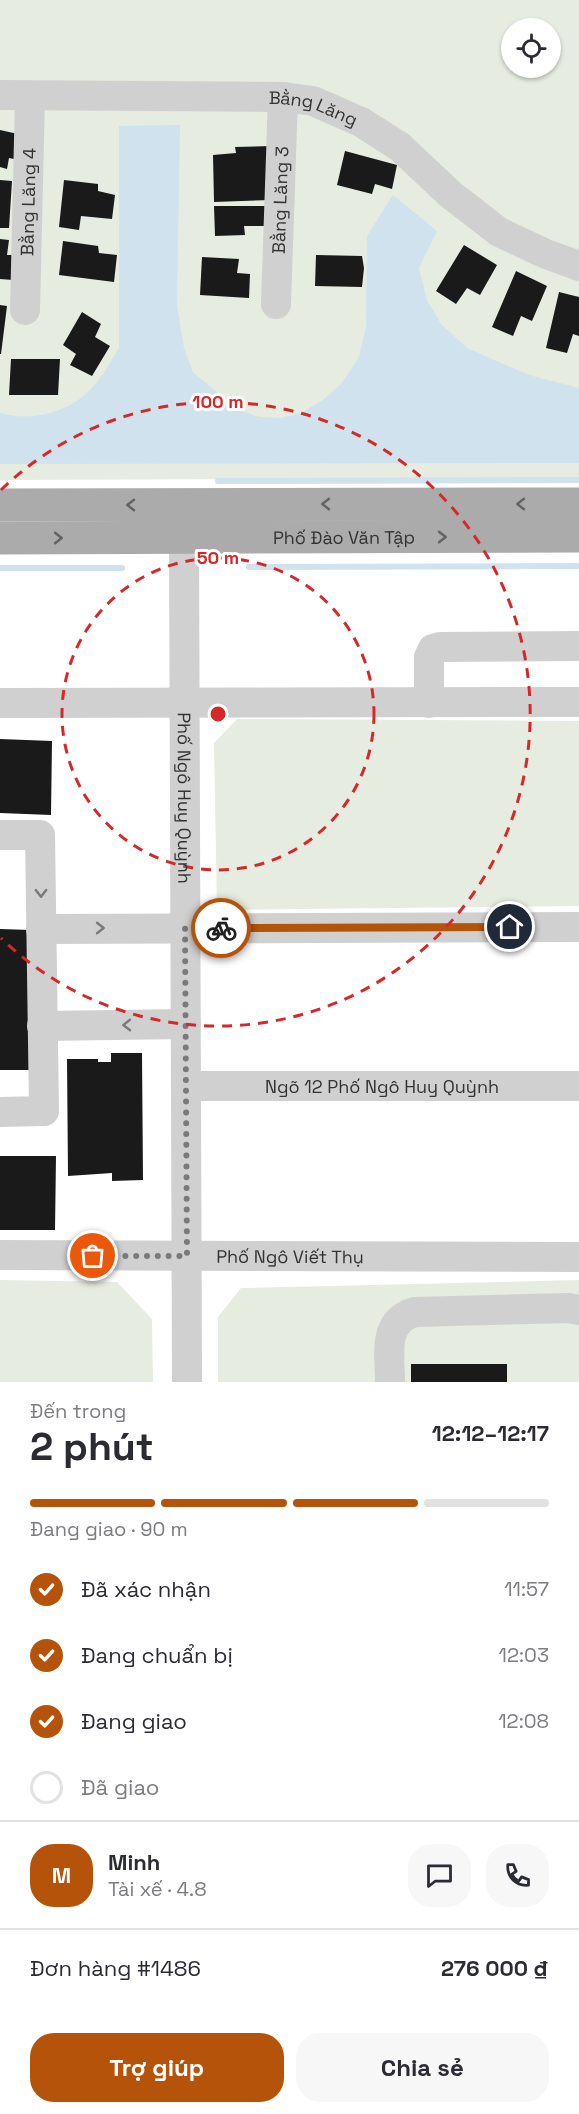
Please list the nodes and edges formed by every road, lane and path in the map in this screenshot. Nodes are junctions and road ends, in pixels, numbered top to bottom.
1 (0, 95) edge
2 (30, 96) junction
3 (283, 97) junction
4 (579, 266) edge
5 (276, 304) dead end
6 (25, 310) dead end
7 (579, 504) edge
8 (0, 505) edge
9 (579, 536) edge
10 (184, 537) junction
11 (0, 538) edge
12 (579, 646) edge
13 (579, 702) edge
14 (0, 703) edge
15 (184, 703) junction
16 (429, 703) junction
17 (0, 835) edge
18 (579, 927) edge
19 (185, 928) junction
20 (41, 929) junction
21 (186, 1024) junction
22 (42, 1026) junction
23 (186, 1086) junction
24 (579, 1086) edge
25 (0, 1112) edge
26 (0, 1255) edge
27 (187, 1256) junction
28 (579, 1257) edge
29 (579, 1310) edge
30 (187, 1382) edge
31 (390, 1382) edge

1 - 2 street, Bằng Lăng
2 - 3 street, Bằng Lăng
2 - 6 street, Bằng Lăng 4
3 - 4 street, Bằng Lăng
3 - 5 street, Bằng Lăng 3
7 -> 8 main road, Phố Đào Văn Tập
10 -> 9 main road, Phố Đào Văn Tập
11 -> 10 main road, Phố Đào Văn Tập
10 - 15 street, Phố Ngô Huy Quỳnh
12 - 16 street
13 - 16 street
14 - 15 street
15 - 16 street
15 - 19 street, Phố Ngô Huy Quỳnh
17 -> 20 street
18 - 19 street
20 -> 19 street
19 - 21 street, Phố Ngô Huy Quỳnh
20 - 22 street
21 -> 22 street
21 - 23 street, Phố Ngô Huy Quỳnh
22 - 25 street
23 - 24 street, Ngõ 12 Phố Ngô Huy Quỳnh
23 - 27 street, Phố Ngô Huy Quỳnh
26 - 27 street, Phố Ngô Viết Thụ
27 - 28 street, Phố Ngô Viết Thụ
27 - 30 street, Phố Ngô Huy Quỳnh
29 - 31 street

